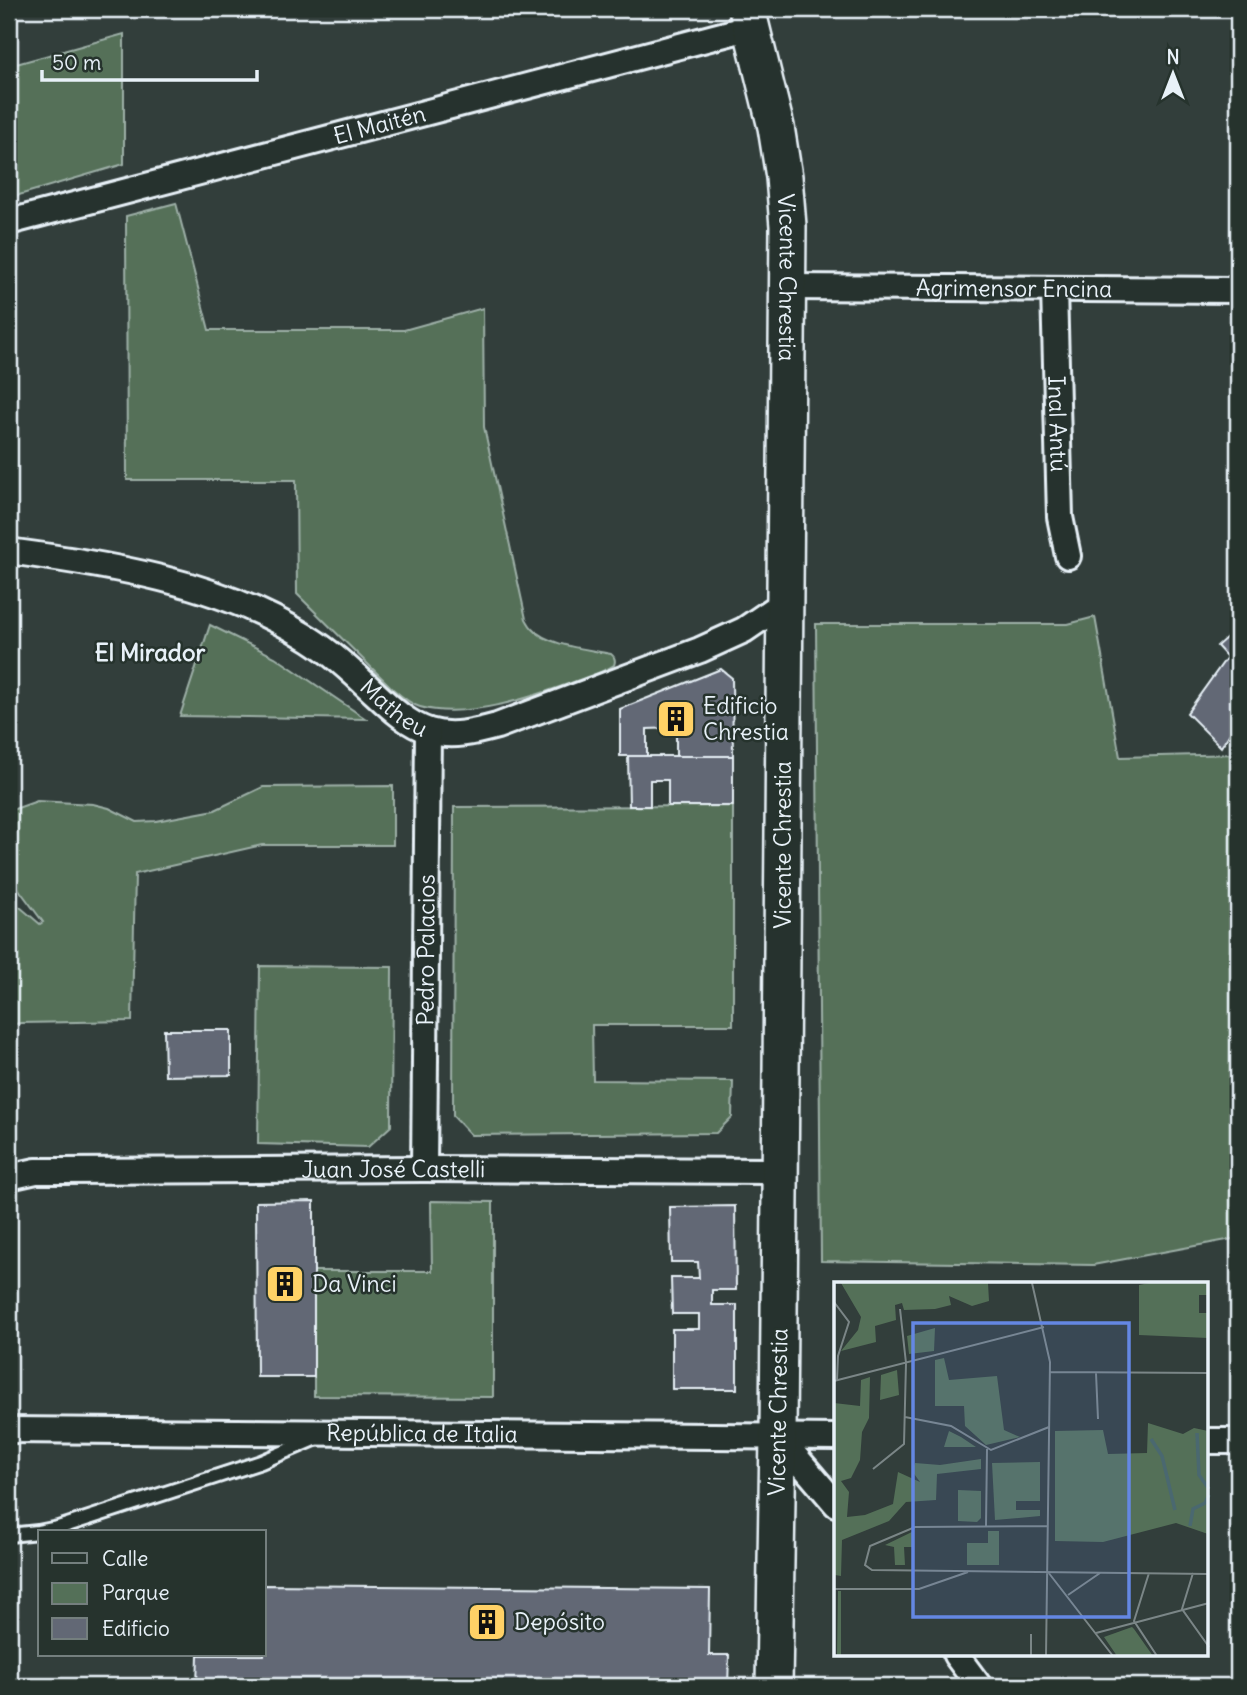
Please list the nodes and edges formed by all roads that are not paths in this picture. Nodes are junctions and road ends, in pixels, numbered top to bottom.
1 (750, 18) edge
2 (9, 222) edge
3 (788, 287) junction
4 (1054, 289) junction
5 (1238, 290) edge
6 (9, 551) edge
7 (1068, 556) dead end
8 (785, 602) junction
9 (428, 731) junction
10 (424, 1169) junction
11 (780, 1171) junction
12 (9, 1177) edge
13 (9, 1430) edge
14 (330, 1432) junction
15 (778, 1436) junction
16 (834, 1437) edge
17 (1208, 1441) edge
18 (1238, 1441) edge
19 (834, 1502) edge
20 (46, 1530) edge
21 (38, 1532) edge
22 (9, 1535) edge
23 (957, 1656) edge
24 (774, 1686) edge
25 (979, 1686) edge

1 - 2 street, El Maitén
1 - 3 main road, Vicente Chrestia
3 - 4 street, Agrimensor Encina
3 - 8 main road, Vicente Chrestia
4 - 5 street, Agrimensor Encina
4 - 7 street, Inal Antú
6 - 9 street, Matheu
8 - 9 street, Matheu
8 - 11 main road, Vicente Chrestia
9 - 10 street, Pedro Palacios
10 - 11 street, Juan José Castelli
10 - 12 street, Juan José Castelli
11 - 15 main road, Vicente Chrestia
13 - 14 street, República de Italia
14 - 15 street, República de Italia
14 - 20 lane
15 - 16 street, República de Italia
15 - 19 street
15 - 24 main road, Vicente Chrestia
17 - 18 street
21 - 22 lane
23 - 25 street

